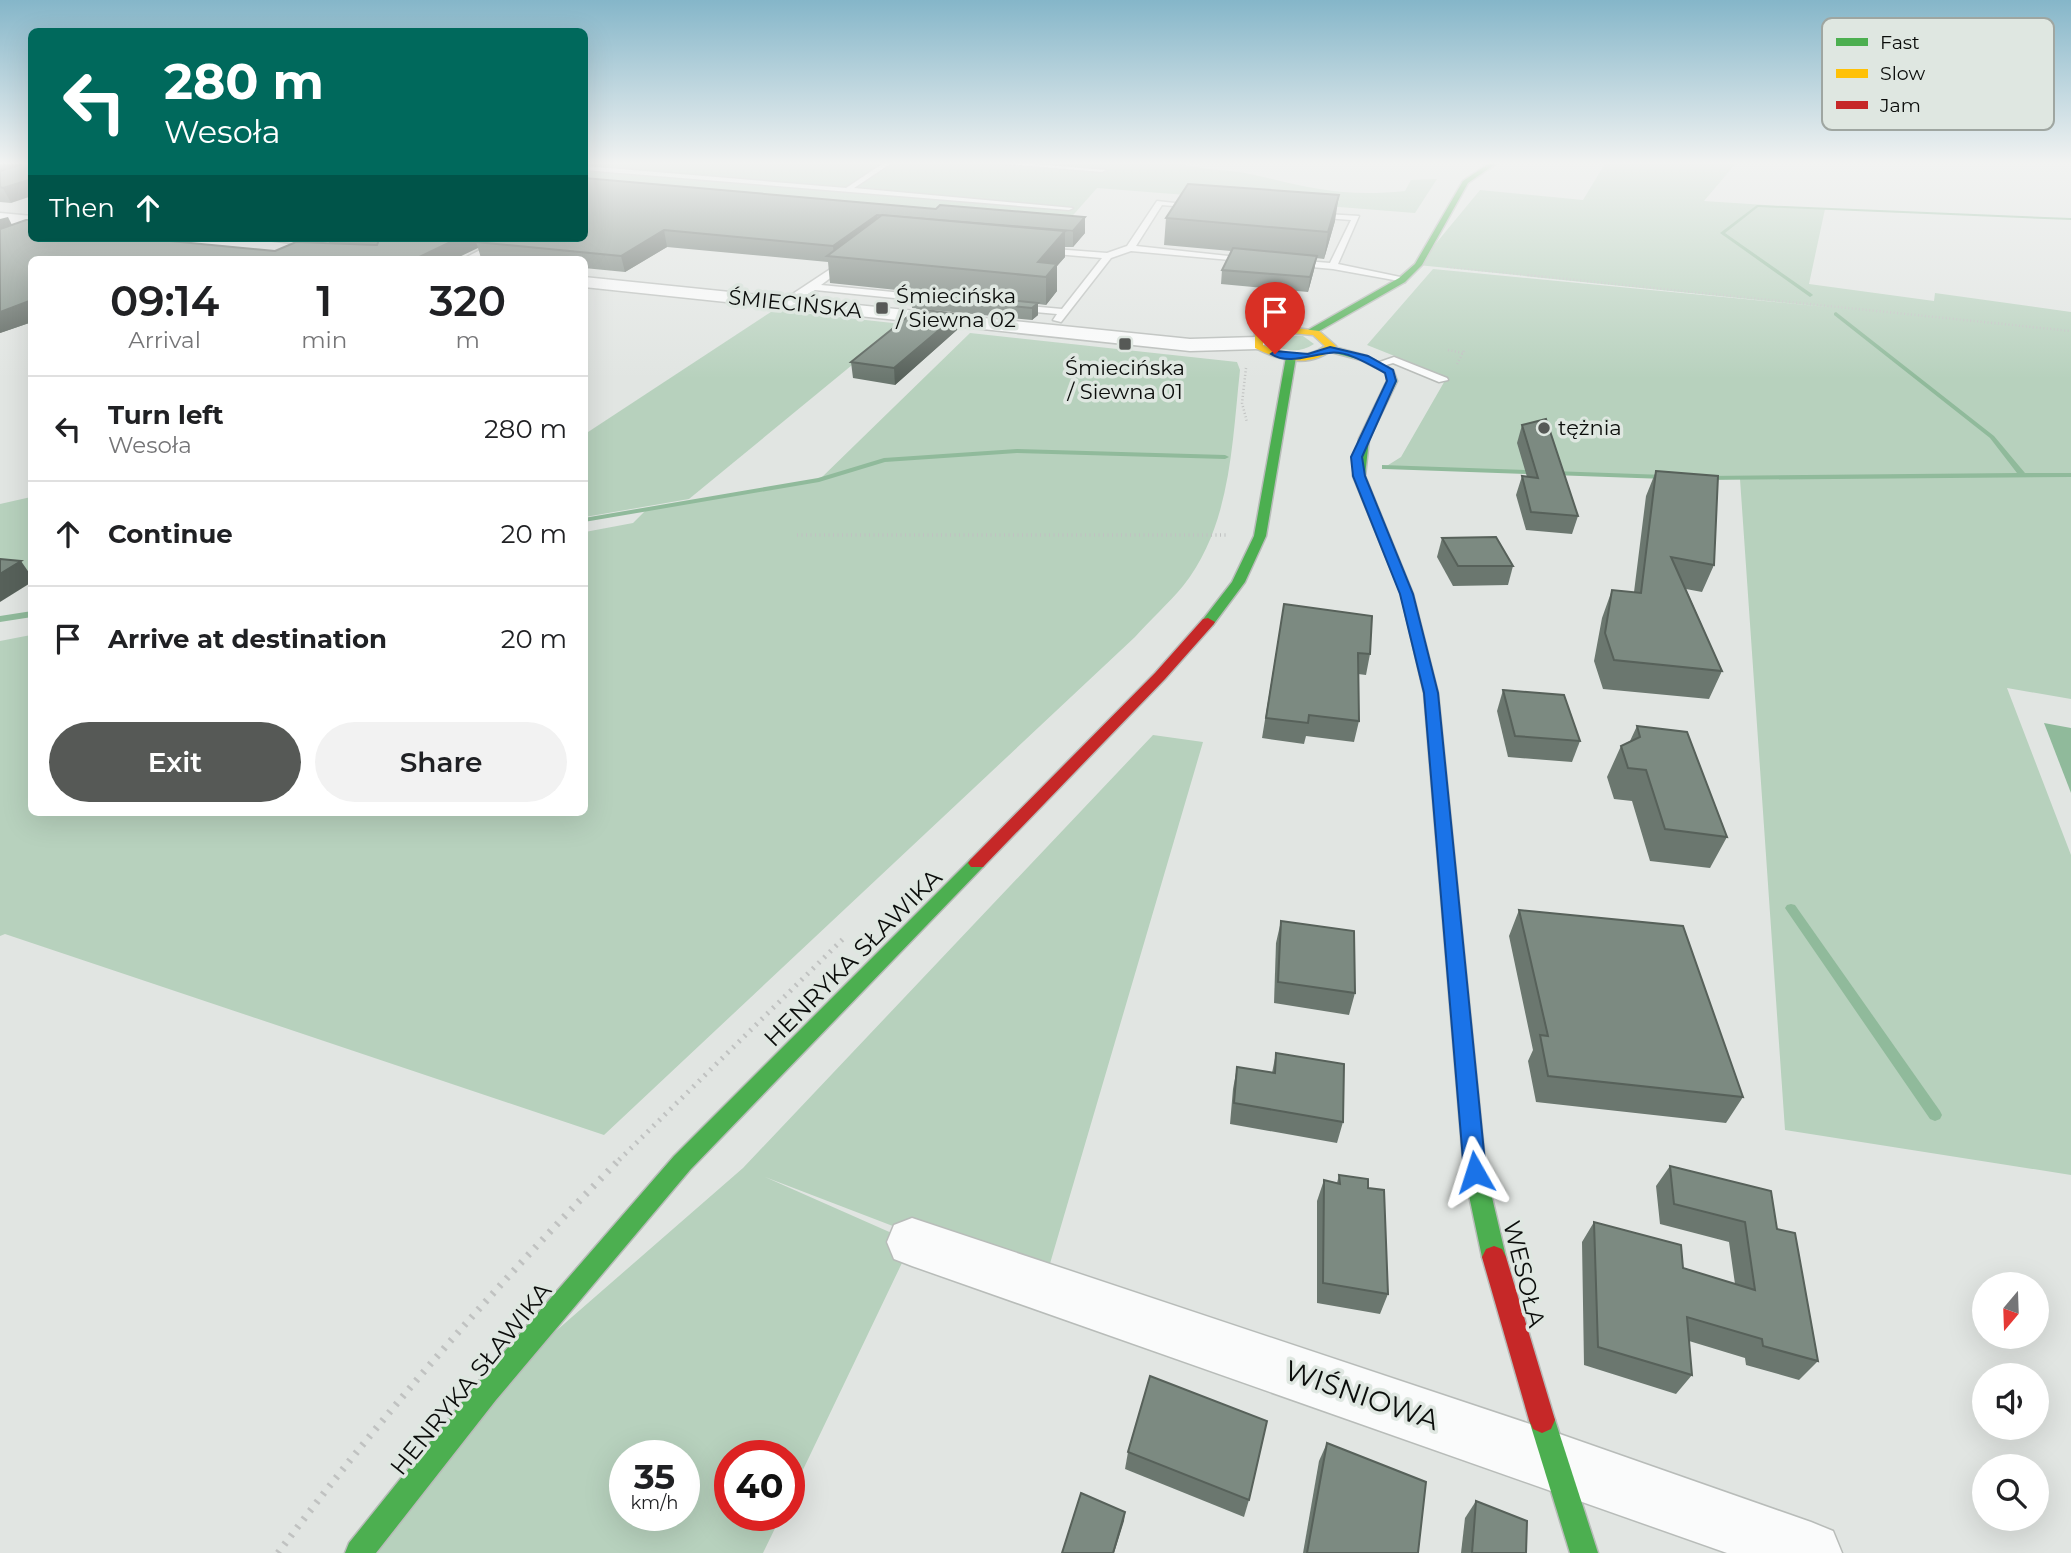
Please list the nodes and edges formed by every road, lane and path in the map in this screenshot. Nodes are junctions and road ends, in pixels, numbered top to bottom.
1 (1139, 234) edge
2 (1348, 234) edge
3 (1434, 234) edge
4 (246, 242) edge
5 (501, 242) edge
6 (1130, 247) junction
7 (1028, 248) edge
8 (352, 256) edge
9 (473, 256) edge
10 (1108, 256) junction
11 (852, 257) edge
12 (1265, 260) edge
13 (1279, 261) edge
14 (1418, 265) junction
15 (1333, 266) junction
16 (1402, 280) junction
17 (588, 282) edge
18 (813, 287) junction
19 (945, 300) edge
20 (785, 303) junction
21 (1011, 307) edge
22 (1064, 312) junction
23 (1049, 331) junction
24 (2071, 331) edge
25 (1311, 332) junction
26 (1257, 344) junction
27 (1231, 345) junction
28 (1330, 349) junction
29 (1448, 350) dead end
30 (1463, 353) dead end
31 (1291, 357) junction
32 (1379, 363) junction
33 (1443, 380) dead end
34 (1249, 430) dead end
35 (1227, 522) dead end
36 (797, 535) dead end
37 (1223, 535) junction
38 (1260, 536) junction
39 (1218, 547) dead end
40 (852, 931) dead end
41 (912, 1242) dead end
42 (1554, 1461) junction
43 (278, 1553) edge
44 (359, 1553) edge
45 (1584, 1553) edge
46 (1811, 1553) edge

1 - 6 lane
2 - 15 lane
3 - 14 main road
4 - 8 street
5 - 9 lane
6 - 10 lane
6 - 12 lane
7 - 10 lane
10 - 22 lane
11 - 18 lane
13 - 15 lane
14 - 16 main road
14 - 24 path
15 - 16 lane
16 - 25 main road
17 - 20 street, ŚMIECIŃSKA
18 - 19 lane
18 - 20 lane
20 - 23 street, ŚMIECIŃSKA
21 - 22 lane
22 - 23 lane
23 - 27 street, ŚMIECIŃSKA
25 - 26 main road
25 - 28 main road
26 - 27 street, ŚMIECIŃSKA
26 - 31 main road
27 - 34 path
28 - 31 main road
28 - 32 main road
29 - 30 path
31 - 38 main road, HENRYKA SŁAWIKA
32 - 33 lane
32 - 42 main road, WESOŁA
35 - 37 path
36 - 37 path
37 - 38 path
37 - 39 path
38 - 44 main road, HENRYKA SŁAWIKA
40 - 43 path
41 - 42 street, WIŚNIOWA
42 - 45 main road, WESOŁA
42 - 46 street, WIŚNIOWA

